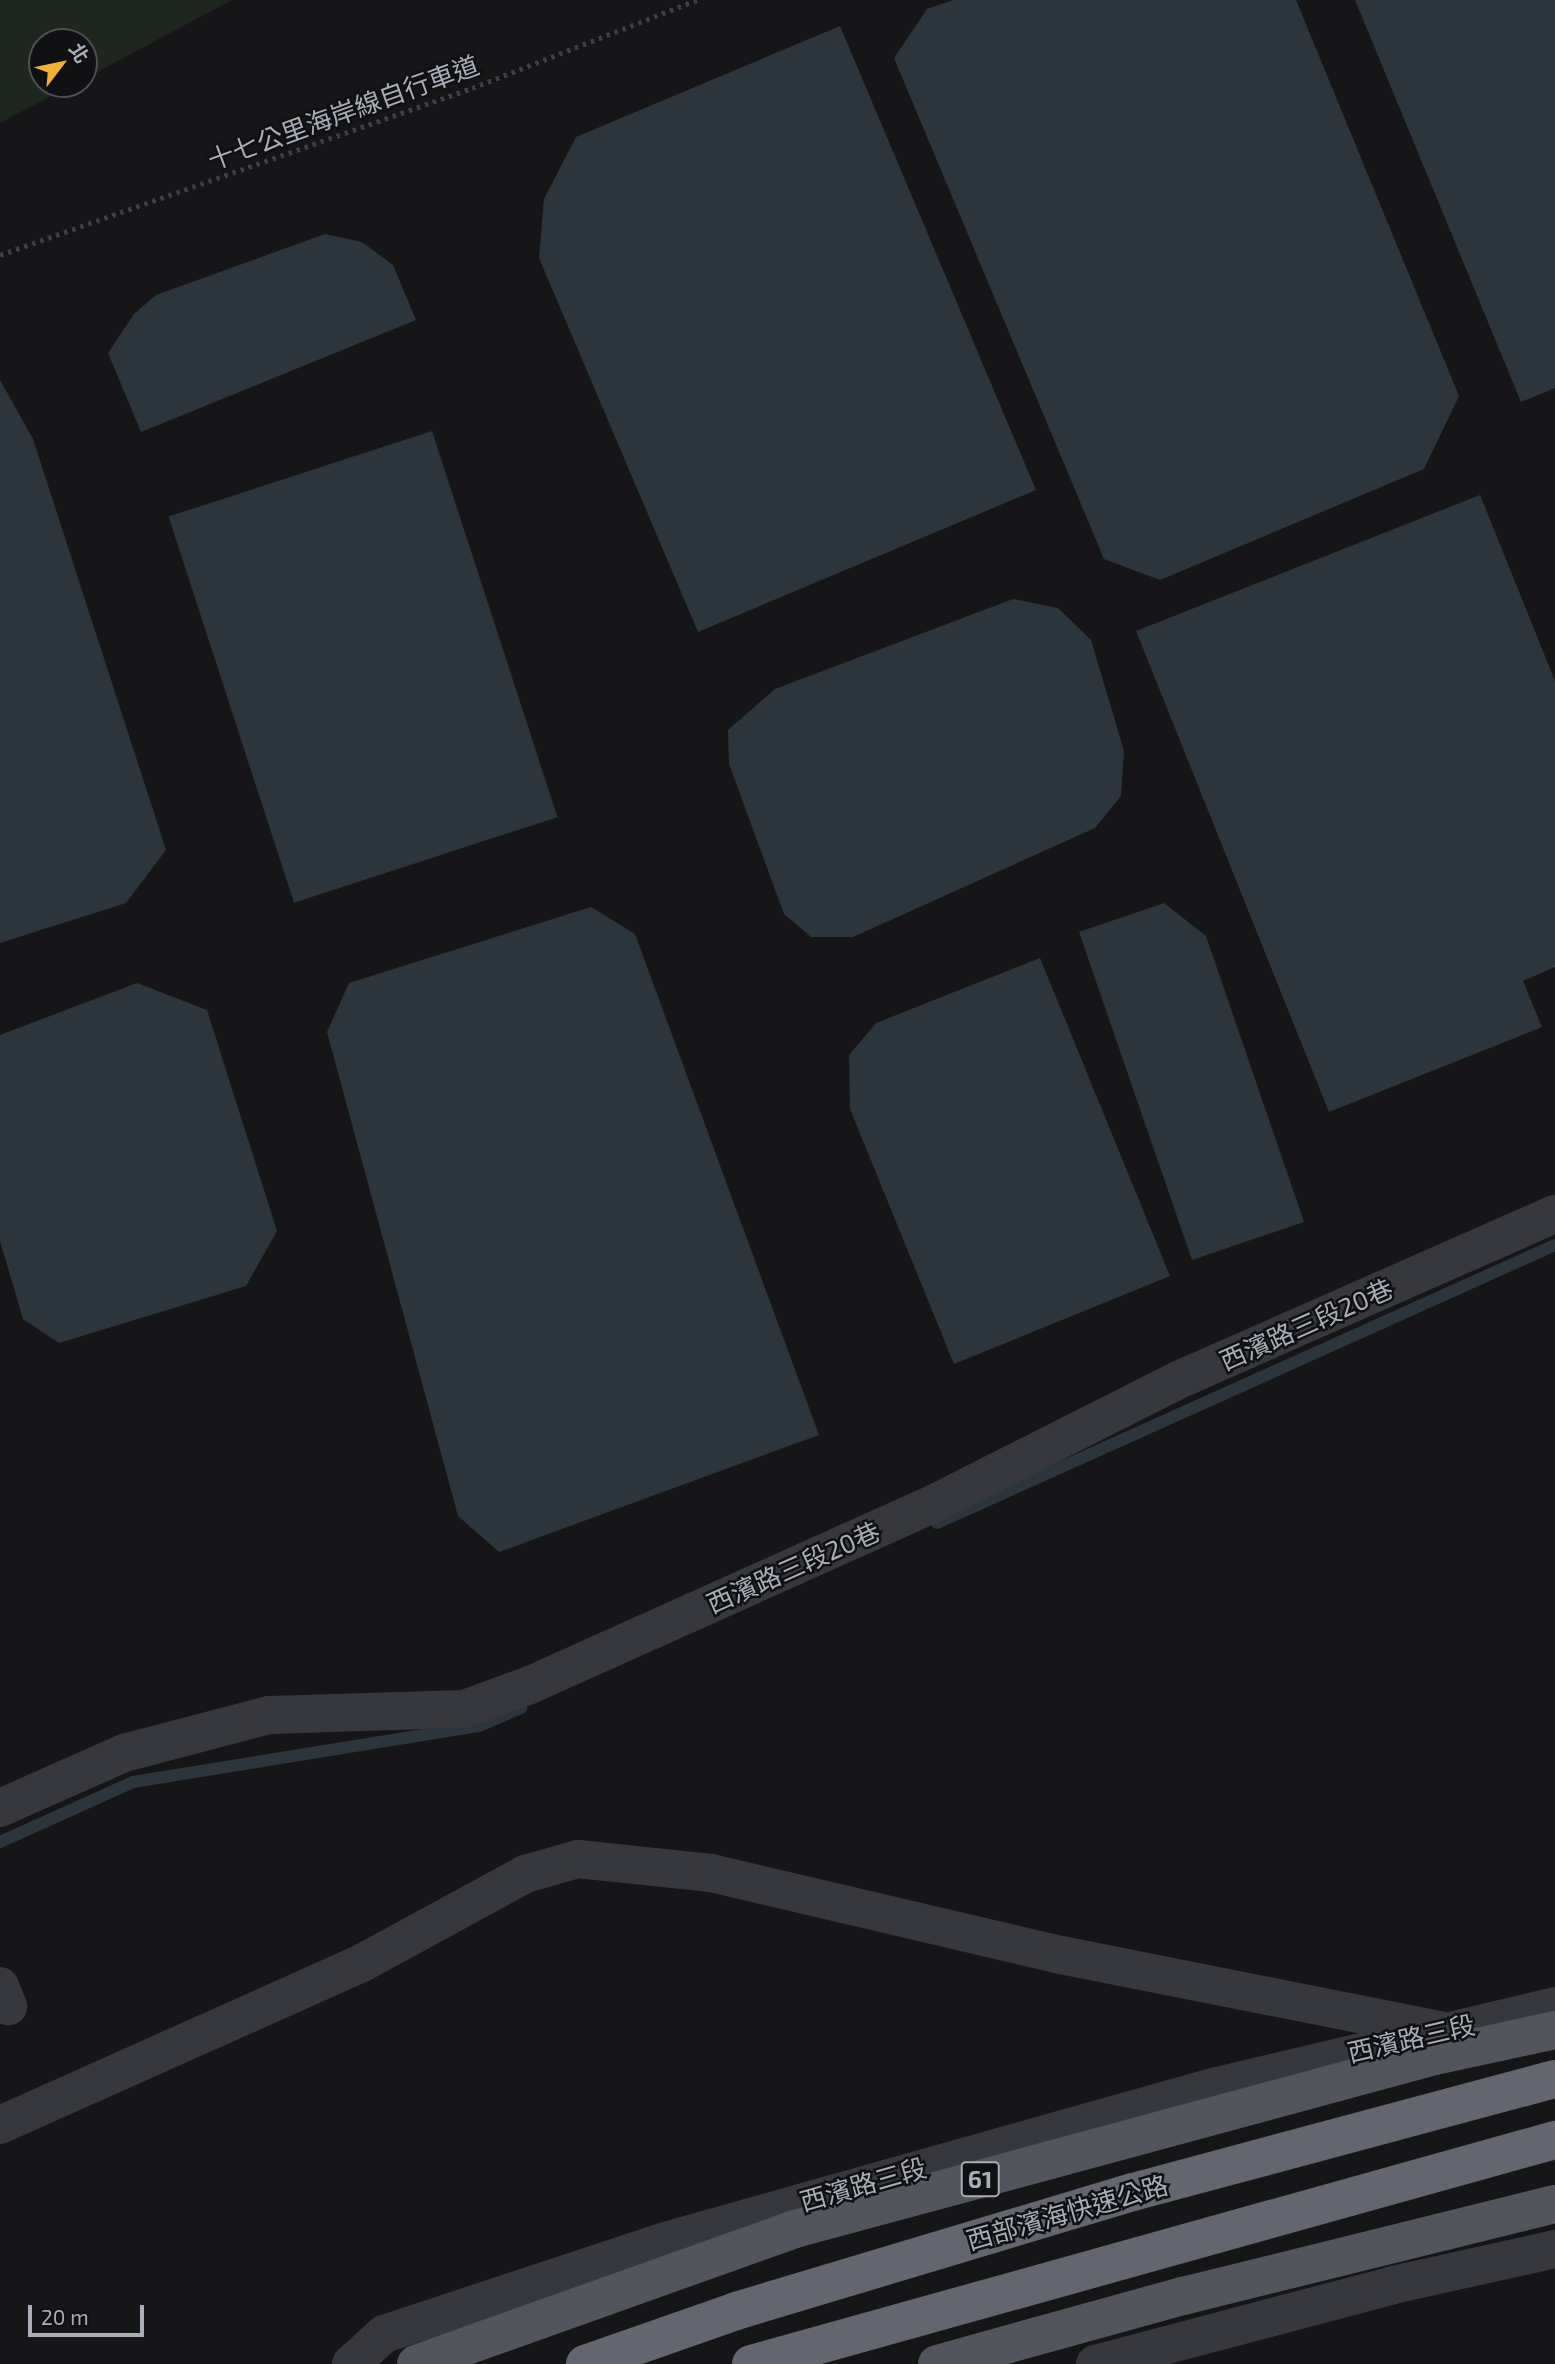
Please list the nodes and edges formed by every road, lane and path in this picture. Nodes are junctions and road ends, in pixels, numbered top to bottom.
1 (697, 0) edge
2 (0, 255) edge
3 (1555, 1214) edge
4 (0, 1808) edge
5 (1555, 2006) edge
6 (1443, 2030) junction
7 (1555, 2030) edge
8 (1500, 2042) junction
9 (1555, 2079) edge
10 (0, 2125) edge
11 (1555, 2140) edge
12 (1555, 2204) edge
13 (1555, 2249) edge
14 (351, 2364) edge
15 (416, 2364) edge
16 (585, 2364) edge
17 (751, 2364) edge
18 (937, 2364) edge
19 (1095, 2364) edge

1 - 2 path, 十七公里海岸線自行車道
3 - 4 lane, 西濱路三段20巷
5 - 6 lane, 西濱路三段
6 - 8 lane
6 - 10 lane
6 - 14 lane, 西濱路三段
7 - 8 main road, 西濱路三段 / 61
8 - 15 main road, 西濱路三段 / 61
9 - 16 highway, 西部濱海快速公路 / 61
11 - 17 highway
12 - 18 main road
13 - 19 lane

